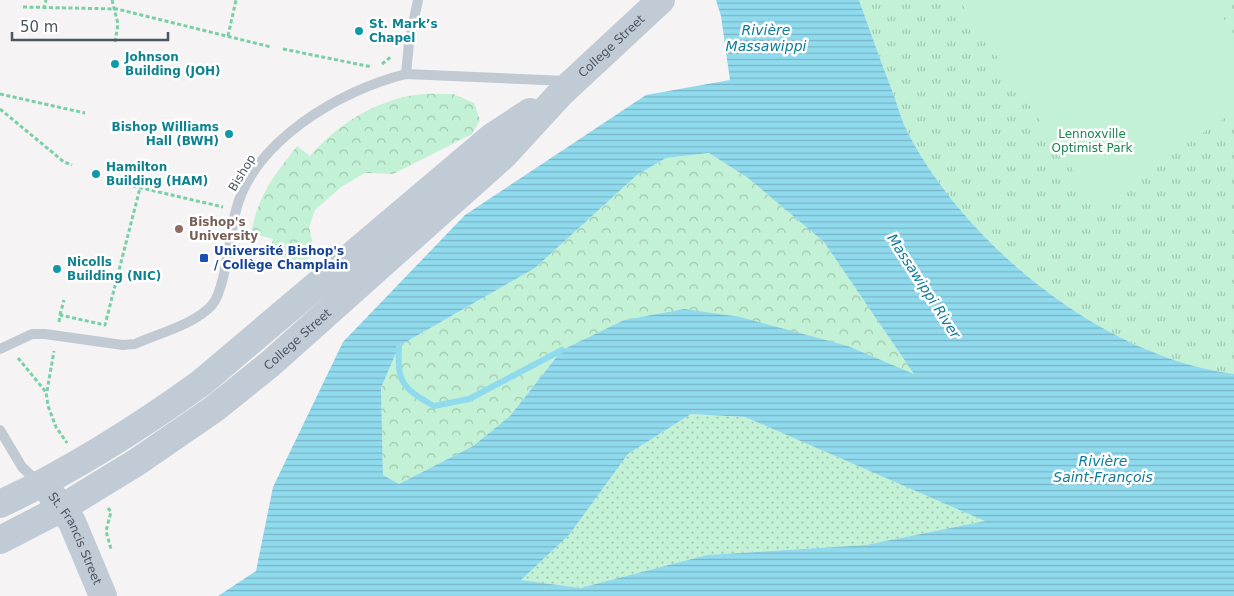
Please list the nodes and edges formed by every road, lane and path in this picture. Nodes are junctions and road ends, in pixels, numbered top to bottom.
1 (46, 0) edge
2 (112, 0) edge
3 (236, 0) edge
4 (418, 0) edge
5 (662, 0) edge
6 (23, 7) dead end
7 (114, 8) junction
8 (44, 9) junction
9 (228, 36) junction
10 (115, 42) dead end
11 (271, 47) dead end
12 (283, 49) dead end
13 (408, 58) junction
14 (406, 74) junction
15 (567, 87) junction
16 (0, 94) edge
17 (0, 109) edge
18 (85, 113) dead end
19 (72, 165) dead end
20 (120, 183) dead end
21 (140, 188) junction
22 (236, 210) junction
23 (64, 300) dead end
24 (60, 315) junction
25 (57, 335) junction
26 (0, 350) edge
27 (9, 360) dead end
28 (46, 392) junction
29 (0, 430) edge
30 (68, 445) dead end
31 (41, 485) junction
32 (0, 504) edge
33 (62, 508) junction
34 (0, 540) edge
35 (103, 596) edge

1 - 8 path
2 - 7 path
3 - 9 path
4 - 13 lane
5 - 15 main road, College Street
6 - 8 path
7 - 8 path
7 - 9 path
7 - 10 path
9 - 11 path
12 - 13 path
13 - 14 lane
14 - 15 lane, Bishop
14 - 22 lane, Bishop
15 - 31 main road, College Street
15 - 33 main road, College Street
16 - 18 path
17 - 19 path
20 - 21 path
21 - 22 path
21 - 24 path
22 - 25 lane, Bishop
23 - 24 path
24 - 25 path
25 - 26 lane, Bishop
25 - 28 path
27 - 28 path
28 - 30 path
29 - 31 lane
31 - 32 main road, College Street
31 - 33 main road, St. Francis Street
33 - 34 main road, College Street
33 - 35 main road, St. Francis Street

